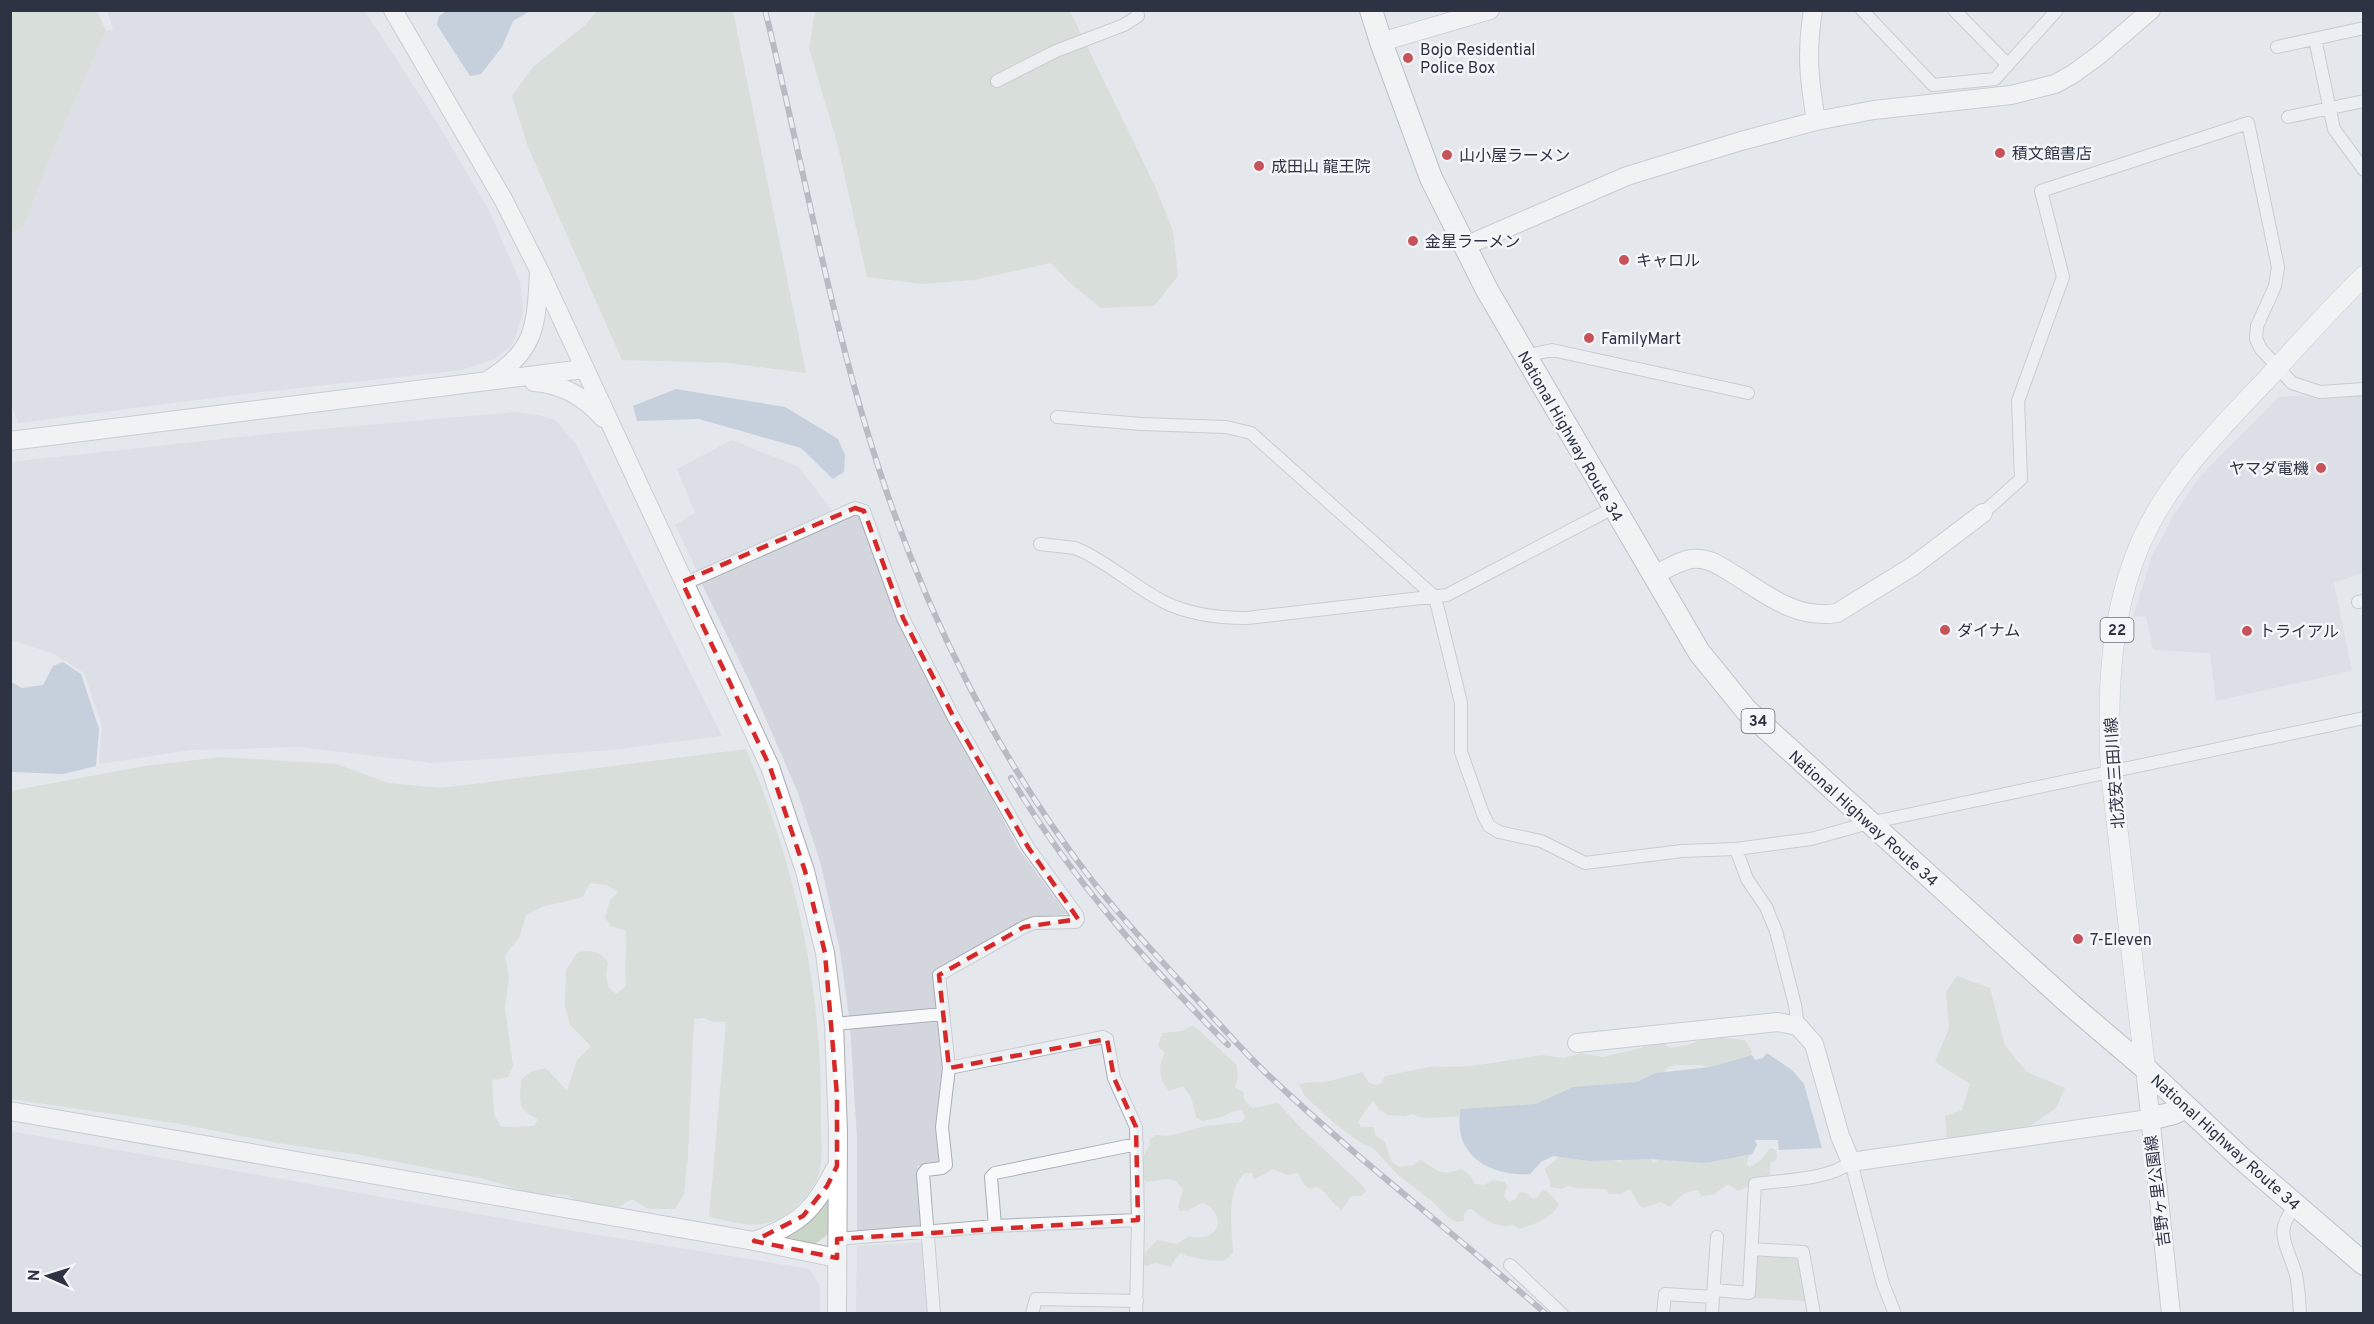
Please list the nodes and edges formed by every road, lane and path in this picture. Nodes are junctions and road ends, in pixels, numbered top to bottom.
1 (393, 10) edge
2 (1137, 10) edge
3 (1371, 10) edge
4 (1490, 10) edge
5 (1813, 10) edge
6 (1862, 10) edge
7 (1954, 10) edge
8 (2151, 10) edge
9 (2051, 12) edge
10 (1452, 16) edge
11 (2364, 28) edge
12 (2315, 39) junction
13 (1381, 42) junction
14 (2277, 47) dead end
15 (2008, 65) junction
16 (997, 81) dead end
17 (2364, 100) edge
18 (2330, 108) junction
19 (2288, 117) dead end
20 (1815, 121) junction
21 (2364, 170) edge
22 (1465, 246) junction
23 (539, 270) junction
24 (2364, 276) edge
25 (1525, 356) junction
26 (2279, 366) junction
27 (584, 369) junction
28 (505, 380) junction
29 (486, 382) junction
30 (2364, 388) edge
31 (1748, 393) dead end
32 (1057, 417) dead end
33 (611, 429) junction
34 (11, 441) edge
35 (1613, 508) junction
36 (1983, 513) joint
37 (1040, 544) dead end
38 (1653, 576) junction
39 (682, 582) junction
40 (1435, 597) junction
41 (2364, 718) edge
42 (2110, 773) junction
43 (1869, 823) junction
44 (1736, 849) junction
45 (943, 1014) junction
46 (834, 1024) junction
47 (1798, 1026) junction
48 (1577, 1043) dead end
49 (949, 1068) junction
50 (2145, 1068) junction
51 (2186, 1107) junction
52 (10, 1111) edge
53 (2149, 1119) junction
54 (1137, 1144) junction
55 (1851, 1162) junction
56 (837, 1166) junction
57 (2296, 1205) junction
58 (1138, 1220) junction
59 (995, 1226) junction
60 (929, 1233) junction
61 (1717, 1237) dead end
62 (837, 1239) junction
63 (754, 1241) junction
64 (1752, 1249) junction
65 (837, 1258) junction
66 (2364, 1264) edge
67 (1510, 1265) dead end
68 (1714, 1294) junction
69 (1137, 1307) edge
70 (837, 1314) edge
71 (934, 1314) edge
72 (1032, 1314) edge
73 (1562, 1314) edge
74 (1663, 1314) edge
75 (1712, 1314) edge
76 (1814, 1314) edge
77 (1895, 1314) edge
78 (2171, 1314) edge
79 (2300, 1314) edge

1 - 23 street
2 - 16 street
3 - 13 highway, National Highway Route 34 / 34
4 - 10 street
5 - 20 street
6 - 15 street
7 - 15 street
8 - 20 street
9 - 15 street
10 - 13 street
11 - 12 street
12 - 14 street
12 - 18 street
13 - 22 highway, National Highway Route 34 / 34
17 - 18 street
18 - 19 street
18 - 21 street
20 - 22 street
22 - 25 highway, National Highway Route 34 / 34
23 - 27 street
23 - 29 street
24 - 26 main road, 北茂安三田川線 / 22
25 - 31 street
25 - 35 highway, National Highway Route 34 / 34
26 - 30 street
26 - 36 street
26 - 42 main road, 北茂安三田川線 / 22
27 - 28 street
27 - 33 street
28 - 29 street
28 - 33 street
29 - 34 street
32 - 40 street
33 - 39 street
35 - 38 highway, National Highway Route 34 / 34
35 - 40 street
36 - 38 street
37 - 40 street
38 - 43 highway, National Highway Route 34 / 34
39 - 45 street
39 - 46 street
40 - 44 street
41 - 42 street
42 - 43 street
42 - 50 main road, 北茂安三田川線 / 22
43 - 44 street
43 - 50 highway, National Highway Route 34 / 34
44 - 47 street
45 - 46 street
45 - 49 street
46 - 56 street
47 - 48 street
47 - 55 street
49 - 54 street
49 - 60 street
50 - 51 highway, National Highway Route 34 / 34
50 - 53 street, 吉野ヶ里公園線
51 - 53 highway
51 - 57 highway, National Highway Route 34 / 34
52 - 63 street
53 - 55 street
53 - 78 street, 吉野ヶ里公園線
54 - 58 street
54 - 59 street
55 - 64 street
55 - 77 street
56 - 62 street
56 - 63 street
57 - 66 highway, National Highway Route 34 / 34
57 - 79 street
58 - 59 street
58 - 69 street
59 - 60 street
60 - 62 street
60 - 71 street
61 - 68 street
62 - 65 street
63 - 65 street
64 - 68 street
64 - 76 street
65 - 70 street
67 - 73 street
68 - 74 street
68 - 75 street
69 - 72 street

